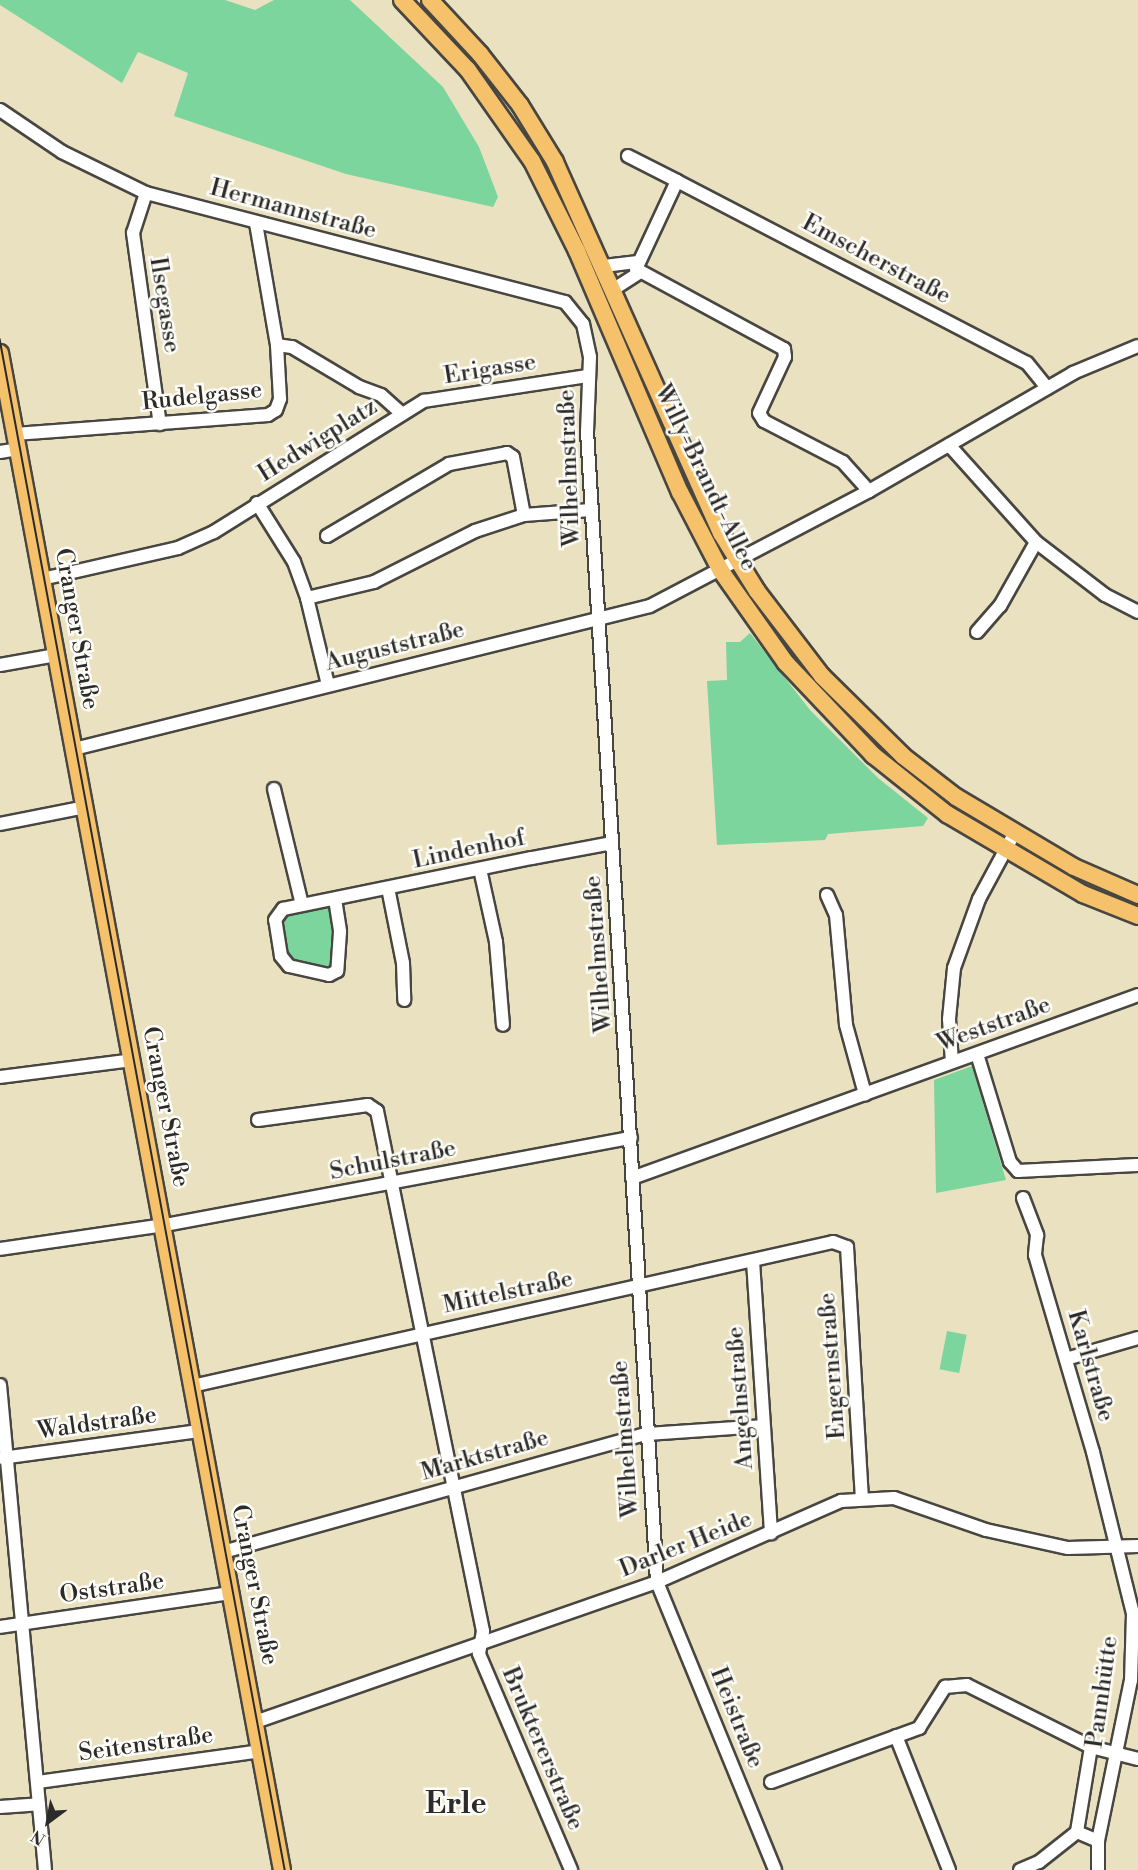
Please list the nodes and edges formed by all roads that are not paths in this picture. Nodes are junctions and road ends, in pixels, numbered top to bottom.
1 (402, 0) edge
2 (430, 0) edge
3 (0, 110) edge
4 (628, 156) dead end
5 (677, 181) junction
6 (146, 193) junction
7 (256, 223) junction
8 (604, 266) junction
9 (638, 268) junction
10 (614, 289) junction
11 (583, 324) joint
12 (277, 345) junction
13 (1138, 346) edge
14 (0, 353) edge
15 (588, 376) junction
16 (1047, 388) junction
17 (401, 413) junction
18 (160, 424) junction
19 (17, 442) junction
20 (949, 445) junction
21 (0, 452) edge
22 (869, 491) junction
23 (257, 503) junction
24 (591, 510) junction
25 (524, 515) junction
26 (327, 536) dead end
27 (1036, 542) junction
28 (738, 561) junction
29 (722, 571) junction
30 (42, 579) junction
31 (307, 598) junction
32 (1138, 612) edge
33 (599, 616) junction
34 (977, 632) dead end
35 (57, 656) junction
36 (0, 665) edge
37 (328, 686) junction
38 (74, 749) junction
39 (274, 789) dead end
40 (85, 807) junction
41 (0, 824) edge
42 (1014, 834) junction
43 (612, 843) junction
44 (1004, 850) junction
45 (480, 869) junction
46 (388, 888) junction
47 (826, 895) dead end
48 (1138, 895) edge
49 (335, 899) junction
50 (302, 905) junction
51 (1138, 916) edge
52 (1138, 995) edge
53 (404, 1000) dead end
54 (503, 1025) dead end
55 (977, 1054) junction
56 (132, 1060) junction
57 (952, 1062) junction
58 (0, 1077) edge
59 (865, 1094) junction
60 (258, 1120) dead end
61 (631, 1138) junction
62 (1138, 1165) edge
63 (632, 1178) junction
64 (391, 1182) junction
65 (1023, 1198) dead end
66 (162, 1225) junction
67 (833, 1242) joint
68 (0, 1249) edge
69 (753, 1261) junction
70 (638, 1286) junction
71 (420, 1334) junction
72 (1138, 1338) edge
73 (1066, 1359) junction
74 (0, 1385) edge
75 (192, 1386) junction
76 (763, 1426) junction
77 (200, 1431) junction
78 (646, 1434) junction
79 (4, 1458) edge
80 (452, 1487) junction
81 (862, 1497) junction
82 (771, 1533) junction
83 (1138, 1546) edge
84 (1120, 1548) junction
85 (223, 1552) junction
86 (657, 1582) junction
87 (230, 1593) junction
88 (24, 1623) junction
89 (0, 1627) edge
90 (482, 1643) junction
91 (255, 1722) junction
92 (896, 1736) junction
93 (1091, 1747) junction
94 (260, 1751) junction
95 (1117, 1753) junction
96 (1138, 1759) edge
97 (38, 1782) junction
98 (771, 1782) dead end
99 (39, 1804) junction
100 (0, 1807) edge
101 (1077, 1832) junction
102 (1098, 1841) junction
103 (45, 1870) edge
104 (282, 1870) edge
105 (571, 1870) edge
106 (775, 1870) edge
107 (949, 1870) edge
108 (1020, 1870) edge
109 (1098, 1870) edge

1 - 29 main road, Willy-Brandt-Allee
2 - 8 main road, Willy-Brandt-Allee
3 - 6 street, Hermannstraße
4 - 5 street, Emscherstraße
5 - 9 street
5 - 16 street, Emscherstraße
6 - 7 street, Hermannstraße
6 - 18 street, Ilsegasse
7 - 11 street, Hermannstraße
7 - 12 street, Rudelgasse
8 - 9 street
8 - 10 main road, Willy-Brandt-Allee
9 - 10 street
9 - 22 street
10 - 28 main road, Willy-Brandt-Allee
11 - 15 street, Wilhelmstraße
12 - 17 street, Hedwigplatz
12 - 18 street, Rudelgasse
13 - 16 street
14 - 19 main road, Cranger Straße
15 - 17 street, Erigasse
15 - 24 street, Wilhelmstraße
16 - 20 street
17 - 23 street, Hedwigplatz
18 - 19 street, Rudelgasse
19 - 21 street, Rudelgasse
19 - 30 main road, Cranger Straße
20 - 22 street
20 - 27 street
22 - 28 street
23 - 30 street, Hedwigplatz
23 - 31 street
24 - 25 street
24 - 33 street, Wilhelmstraße
25 - 26 street
25 - 31 street
27 - 32 street
27 - 34 street
28 - 29 street
28 - 42 main road, Willy-Brandt-Allee
29 - 33 street, Auguststraße
29 - 44 main road, Willy-Brandt-Allee
30 - 35 main road, Cranger Straße
31 - 37 street
33 - 37 street, Auguststraße
33 - 43 street, Wilhelmstraße
35 - 36 street
35 - 38 main road, Cranger Straße
37 - 38 street, Auguststraße
38 - 40 main road, Cranger Straße
39 - 50 street
40 - 41 street
40 - 56 main road, Cranger Straße
42 - 44 street
42 - 48 main road, Willy-Brandt-Allee
43 - 45 street, Lindenhof
43 - 61 street, Wilhelmstraße
44 - 51 main road, Willy-Brandt-Allee
44 - 57 street
45 - 46 street, Lindenhof
45 - 54 street
46 - 49 street, Lindenhof
46 - 53 street
47 - 59 street
49 - 50 street, Lindenhof
49 - 50 street, Lindenhof
52 - 55 street, Weststraße
55 - 57 street, Weststraße
55 - 62 street
56 - 58 street
56 - 66 main road, Cranger Straße
57 - 59 street, Weststraße
59 - 63 street, Weststraße
60 - 64 street, Bruktererstraße
61 - 63 street, Wilhelmstraße
61 - 64 street, Schulstraße
63 - 70 street, Wilhelmstraße
64 - 66 street, Schulstraße
64 - 71 street, Bruktererstraße
65 - 73 street, Karlstraße
66 - 68 street, Schulstraße
66 - 75 main road, Cranger Straße
67 - 69 street, Mittelstraße
67 - 81 street, Engernstraße
69 - 70 street, Mittelstraße
69 - 76 street, Angelnstraße
70 - 71 street, Mittelstraße
70 - 78 street, Wilhelmstraße
71 - 75 street, Mittelstraße
71 - 80 street, Bruktererstraße
72 - 73 street
73 - 84 street, Karlstraße
74 - 79 street
75 - 77 main road, Cranger Straße
76 - 78 street, Marktstraße
76 - 82 street, Angelnstraße
77 - 79 street, Waldstraße
77 - 85 main road, Cranger Straße
78 - 80 street, Marktstraße
78 - 86 street, Wilhelmstraße
79 - 88 street
80 - 85 street, Marktstraße
80 - 90 street, Bruktererstraße
81 - 82 street, Darler Heide
81 - 84 street, Darler Heide
82 - 86 street, Darler Heide
83 - 84 street, Darler Heide
84 - 95 street, Pannhütte
85 - 87 main road, Cranger Straße
86 - 90 street, Darler Heide
86 - 106 street, Heistraße
87 - 88 street, Oststraße
87 - 91 main road, Cranger Straße
88 - 89 street, Oststraße
88 - 97 street
90 - 91 street, Darler Heide
90 - 105 street, Bruktererstraße
91 - 94 main road, Cranger Straße
92 - 93 street
92 - 98 street
92 - 107 street
93 - 95 street
93 - 101 street, Pannhütte
94 - 97 street, Seitenstraße
94 - 104 main road, Cranger Straße
95 - 96 street
95 - 102 street, Pannhütte
97 - 99 street
99 - 100 street
99 - 103 street
101 - 102 street
101 - 108 street
102 - 109 street, Pannhütte

